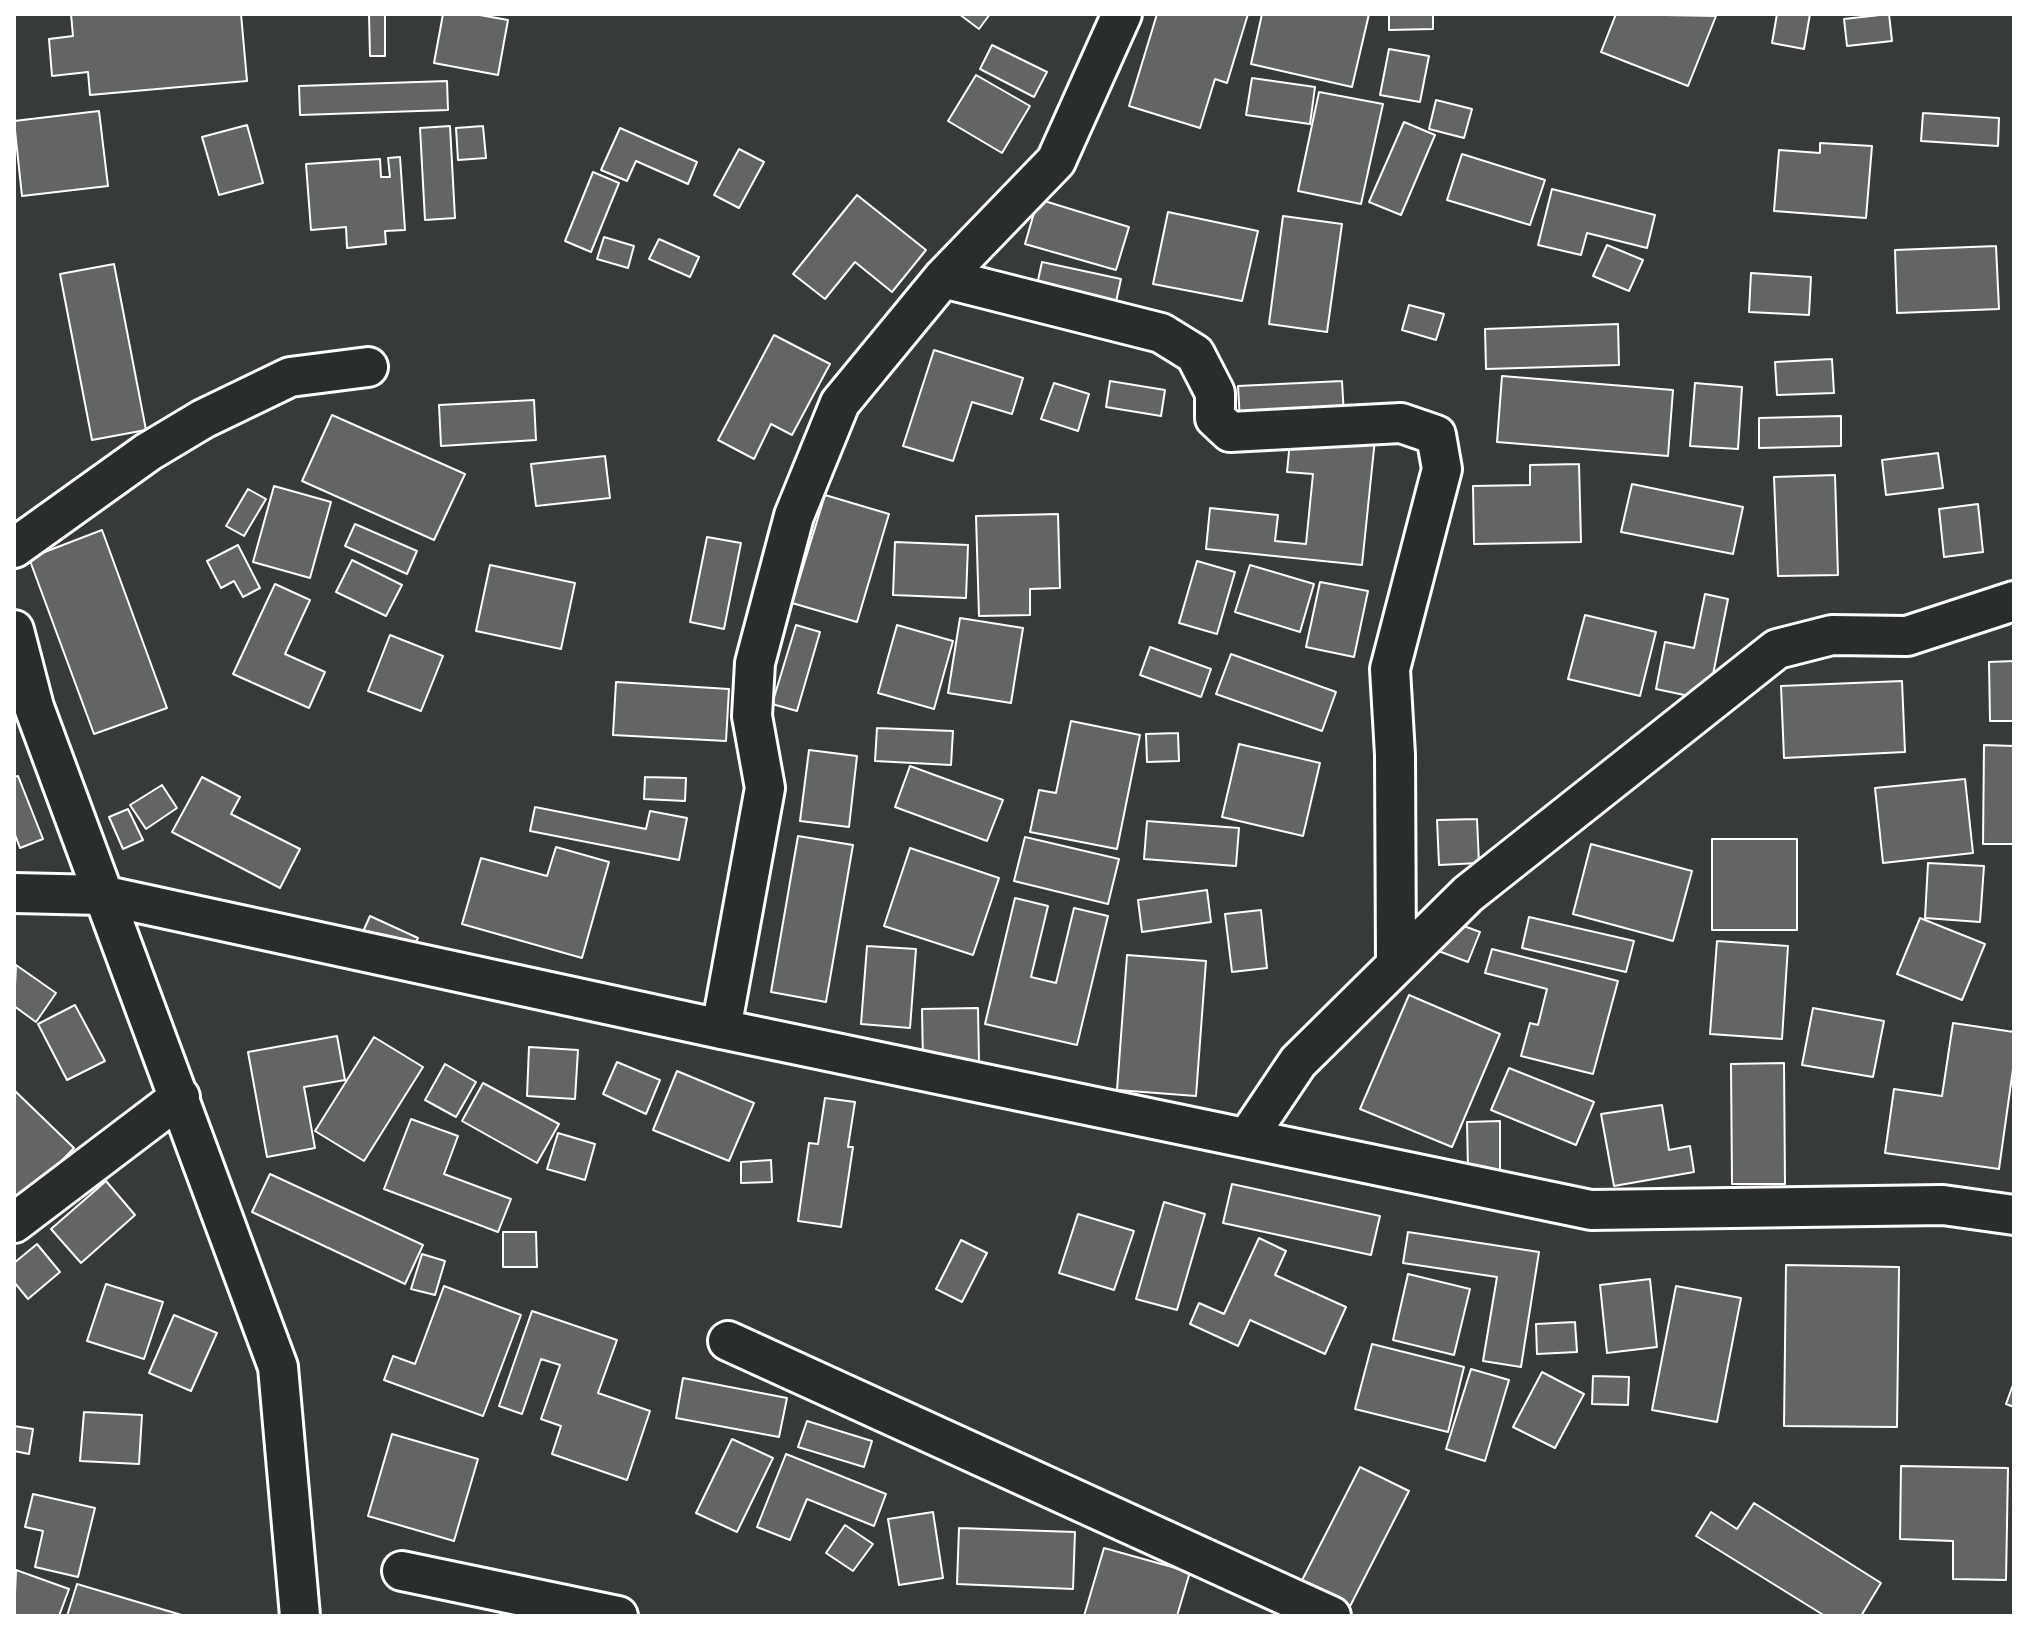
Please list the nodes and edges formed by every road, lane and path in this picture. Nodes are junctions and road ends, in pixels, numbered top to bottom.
1 (1122, 14) edge
2 (943, 278) junction
3 (368, 367) dead end
4 (14, 548) edge
5 (2014, 601) edge
6 (14, 630) edge
7 (14, 893) edge
8 (102, 895) junction
9 (1396, 964) junction
10 (721, 1029) junction
11 (180, 1097) junction
12 (1247, 1138) junction
13 (2014, 1215) edge
14 (14, 1223) edge
15 (728, 1341) dead end
16 (402, 1571) dead end
17 (300, 1616) edge
18 (618, 1616) edge
19 (1331, 1616) edge

1 - 2 street
2 - 9 street
2 - 10 street
3 - 4 street
5 - 9 street
6 - 8 street
7 - 8 street
8 - 10 street
8 - 11 street
9 - 12 street
10 - 12 street
11 - 14 street
11 - 17 street
12 - 13 street
15 - 19 street
16 - 18 street

